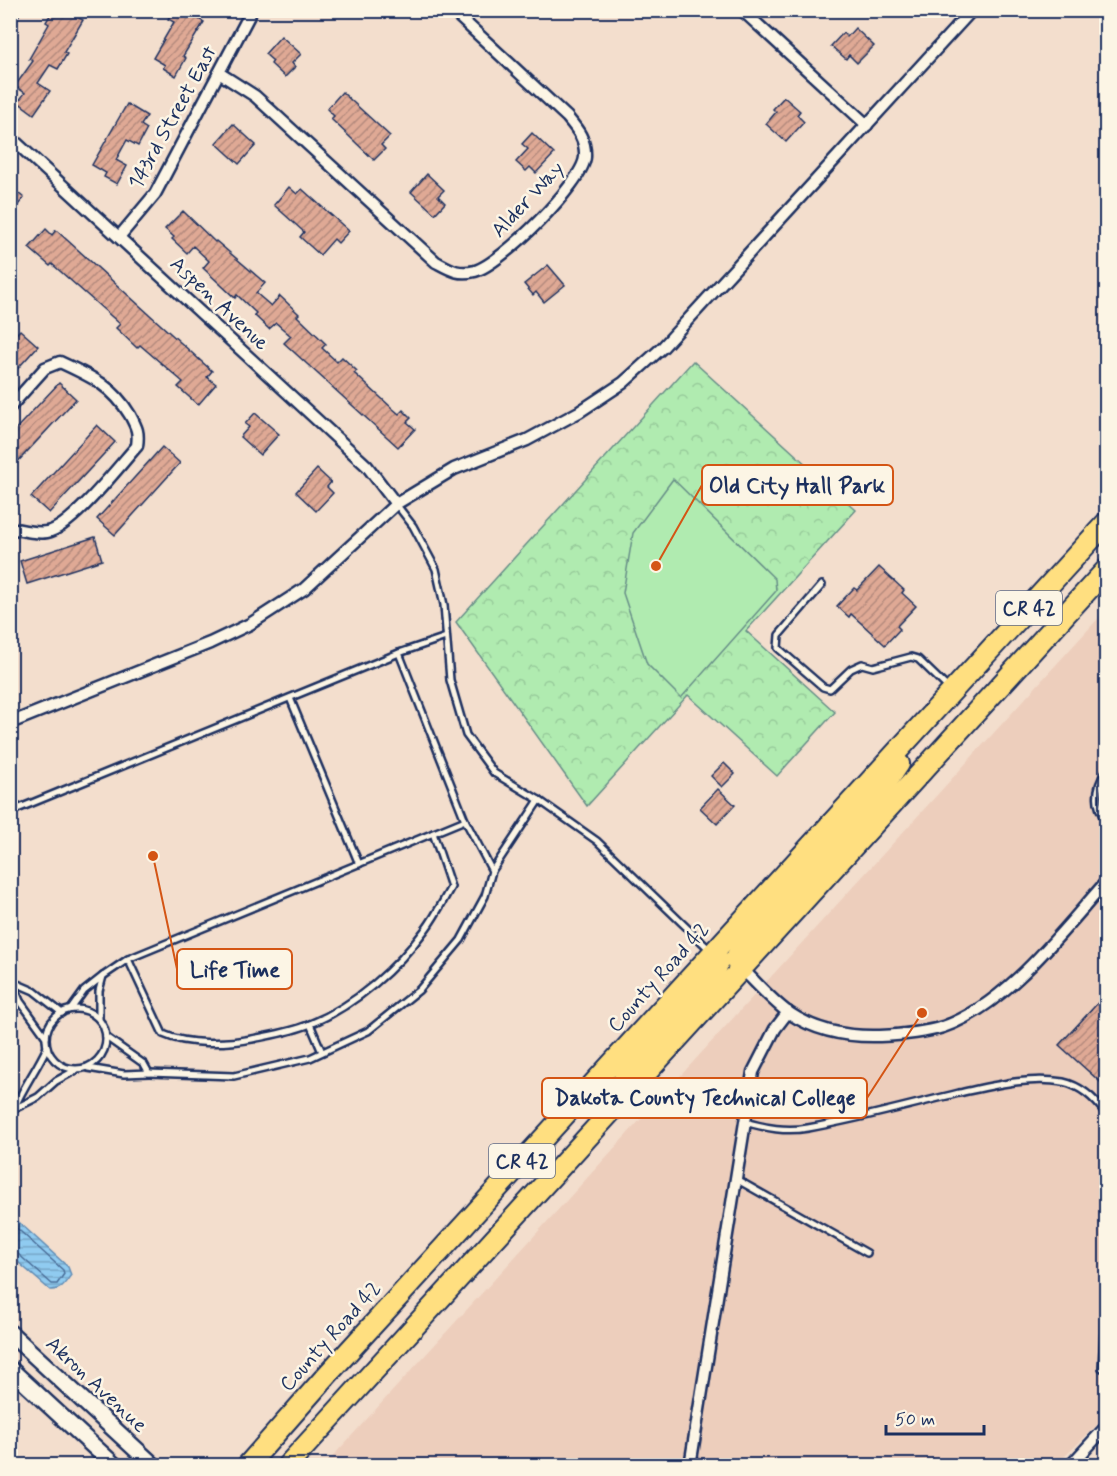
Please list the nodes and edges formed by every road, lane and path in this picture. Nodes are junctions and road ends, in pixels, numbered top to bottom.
1 (14, 10) edge
2 (252, 10) edge
3 (452, 10) edge
4 (742, 10) edge
5 (972, 10) edge
6 (10, 17) edge
7 (219, 73) junction
8 (867, 125) junction
9 (10, 137) edge
10 (119, 237) junction
11 (10, 407) edge
12 (396, 504) junction
13 (1107, 523) edge
14 (10, 528) edge
15 (1107, 570) edge
16 (822, 585) dead end
17 (446, 637) junction
18 (399, 653) junction
19 (952, 692) junction
20 (290, 698) junction
21 (10, 723) edge
22 (920, 727) junction
23 (1107, 771) edge
24 (539, 800) junction
25 (10, 812) edge
26 (465, 820) junction
27 (1107, 821) edge
28 (433, 833) junction
29 (359, 864) junction
30 (492, 871) junction
31 (1107, 882) edge
32 (712, 953) junction
33 (128, 959) junction
34 (742, 969) junction
35 (103, 976) junction
36 (12, 980) edge
37 (71, 1009) junction
38 (788, 1012) junction
39 (62, 1013) junction
40 (99, 1019) junction
41 (310, 1024) junction
42 (46, 1036) junction
43 (106, 1037) junction
44 (47, 1047) junction
45 (322, 1052) junction
46 (86, 1068) junction
47 (76, 1070) junction
48 (149, 1073) junction
49 (12, 1112) edge
50 (1107, 1114) edge
51 (745, 1122) junction
52 (735, 1179) junction
53 (548, 1181) junction
54 (867, 1253) dead end
55 (1107, 1296) edge
56 (10, 1333) edge
57 (1102, 1368) dead end
58 (10, 1370) edge
59 (1107, 1427) edge
60 (115, 1466) edge
61 (154, 1466) edge
62 (247, 1466) edge
63 (287, 1466) edge
64 (690, 1466) edge
65 (1070, 1466) edge

1 - 6 street
2 - 7 street, 143rd Street East
3 - 7 street, Alder Way
4 - 8 street
5 - 8 street
7 - 10 street, 143rd Street East
8 - 12 street
9 - 10 street, Aspen Avenue
10 - 12 street, Aspen Avenue
11 - 14 street
12 - 17 lane
12 - 21 street
13 - 19 highway, County Road 42 / CR 42
15 - 34 highway, CR 42
16 - 19 lane
17 - 18 lane
17 - 24 lane
18 - 20 lane
18 - 26 lane
19 - 22 highway, County Road 42 / CR 42
20 - 25 lane
20 - 29 lane
22 - 32 highway, County Road 42 / CR 42
22 - 34 highway
23 - 27 lane
24 - 30 lane
24 - 32 lane
26 - 28 lane
26 - 30 lane
28 - 29 lane
28 - 41 lane
29 - 33 lane
30 - 45 lane
31 - 38 street
32 - 53 highway
32 - 62 highway, County Road 42 / CR 42
33 - 35 lane
33 - 41 lane
34 - 38 street
34 - 53 highway, CR 42
35 - 37 lane
35 - 40 lane
36 - 39 lane
36 - 42 lane
37 - 39 lane
37 - 40 lane
38 - 51 street
39 - 42 lane
40 - 43 lane
41 - 45 lane
42 - 44 lane
43 - 46 lane
43 - 48 lane
44 - 47 lane
44 - 49 lane
45 - 48 lane
46 - 47 lane
46 - 48 lane
47 - 49 lane
50 - 51 lane
51 - 52 street
52 - 54 lane
52 - 64 street
53 - 63 highway, CR 42
55 - 57 lane
56 - 61 street, Akron Avenue
58 - 60 street
59 - 65 street

